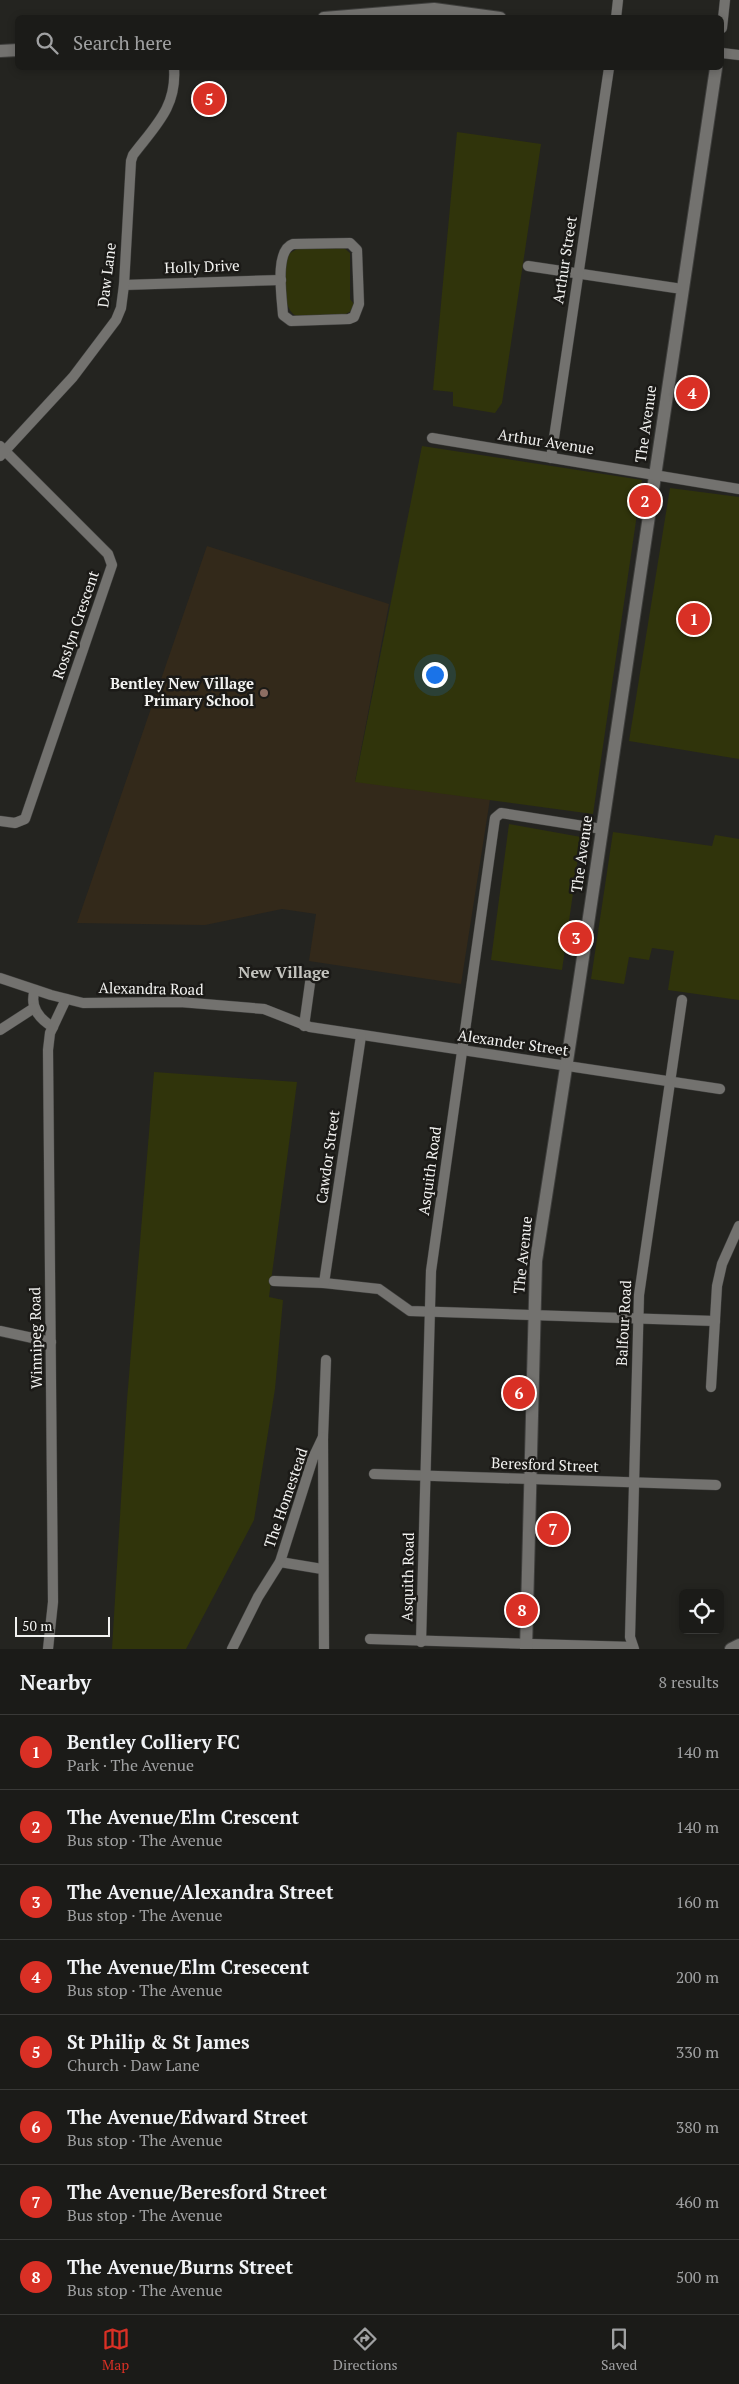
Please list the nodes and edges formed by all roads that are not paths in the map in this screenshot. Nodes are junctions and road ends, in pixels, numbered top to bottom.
1 (618, 0) edge
2 (725, 0) edge
3 (361, 15) edge
4 (478, 15) edge
5 (616, 15) edge
6 (723, 15) edge
7 (15, 50) edge
8 (0, 51) edge
9 (724, 53) edge
10 (739, 55) edge
11 (174, 70) edge
12 (609, 70) edge
13 (716, 70) edge
14 (528, 266) dead end
15 (578, 274) junction
16 (281, 280) junction
17 (124, 285) junction
18 (682, 289) junction
19 (432, 438) dead end
20 (2, 451) edge
21 (550, 458) junction
22 (655, 475) junction
23 (739, 489) edge
24 (0, 821) edge
25 (602, 829) junction
26 (313, 975) dead end
27 (0, 978) edge
28 (35, 990) junction
29 (66, 999) junction
30 (682, 1000) dead end
31 (34, 1008) junction
32 (303, 1025) junction
33 (53, 1027) junction
34 (0, 1030) edge
35 (361, 1036) junction
36 (462, 1051) junction
37 (567, 1065) junction
38 (671, 1082) junction
39 (720, 1089) dead end
40 (739, 1227) edge
41 (274, 1281) dead end
42 (324, 1282) junction
43 (429, 1312) junction
44 (533, 1315) junction
45 (638, 1318) junction
46 (715, 1321) junction
47 (0, 1331) edge
48 (51, 1342) junction
49 (326, 1360) dead end
50 (711, 1387) dead end
51 (324, 1437) junction
52 (374, 1474) dead end
53 (425, 1476) junction
54 (530, 1480) junction
55 (634, 1482) junction
56 (716, 1485) dead end
57 (280, 1562) junction
58 (322, 1569) junction
59 (370, 1639) dead end
60 (421, 1642) junction
61 (739, 1645) edge
62 (526, 1647) edge
63 (633, 1648) edge
64 (48, 1649) edge
65 (232, 1649) edge
66 (324, 1649) edge
67 (731, 1649) edge

1 - 5 street
2 - 6 street
3 - 4 street
7 - 8 street
9 - 10 street
11 - 17 street, Daw Lane
12 - 15 street, Arthur Street
13 - 18 street, The Avenue
14 - 15 street
15 - 18 street
15 - 21 street, Arthur Street
16 - 16 street
16 - 17 street, Holly Drive
17 - 20 street, Daw Lane
18 - 22 street, The Avenue
19 - 21 street, Arthur Avenue
20 - 24 street, Rosslyn Crescent
21 - 22 street, Arthur Avenue
22 - 23 street, Arthur Avenue
22 - 25 street, The Avenue
25 - 36 street, Asquith Road
25 - 37 street, The Avenue
26 - 32 street
27 - 28 street, Alexandra Road
28 - 29 street, Alexandra Road
28 - 31 street
29 - 32 street, Alexandra Road
29 - 33 street, Winnipeg Road
30 - 38 street, Balfour Road
31 - 33 street
31 - 34 street
32 - 35 street, Alexander Street
33 - 48 street, Winnipeg Road
35 - 36 street, Alexander Street
35 - 42 street, Cawdor Street
36 - 37 street, Alexander Street
36 - 43 street, Asquith Road
37 - 38 street, Alexander Street
37 - 44 street, The Avenue
38 - 39 street, Alexander Street
38 - 45 street, Balfour Road
40 - 46 street
41 - 42 street
42 - 43 street
43 - 44 street
43 - 53 street, Asquith Road
44 - 45 street
44 - 54 street, The Avenue
45 - 46 street
45 - 55 street, Balfour Road
46 - 50 street
47 - 48 street
48 - 64 street, Winnipeg Road
49 - 51 street
51 - 57 street, The Homestead
51 - 58 street, The Homestead
52 - 53 street, Beresford Street
53 - 54 street, Beresford Street
53 - 60 street, Asquith Road
54 - 55 street, Beresford Street
54 - 62 street, The Avenue
55 - 56 street, Beresford Street
55 - 63 street, Balfour Road
57 - 58 street
57 - 65 street, The Homestead
58 - 66 street, The Homestead
59 - 60 street
60 - 62 street
61 - 67 street
62 - 63 street

